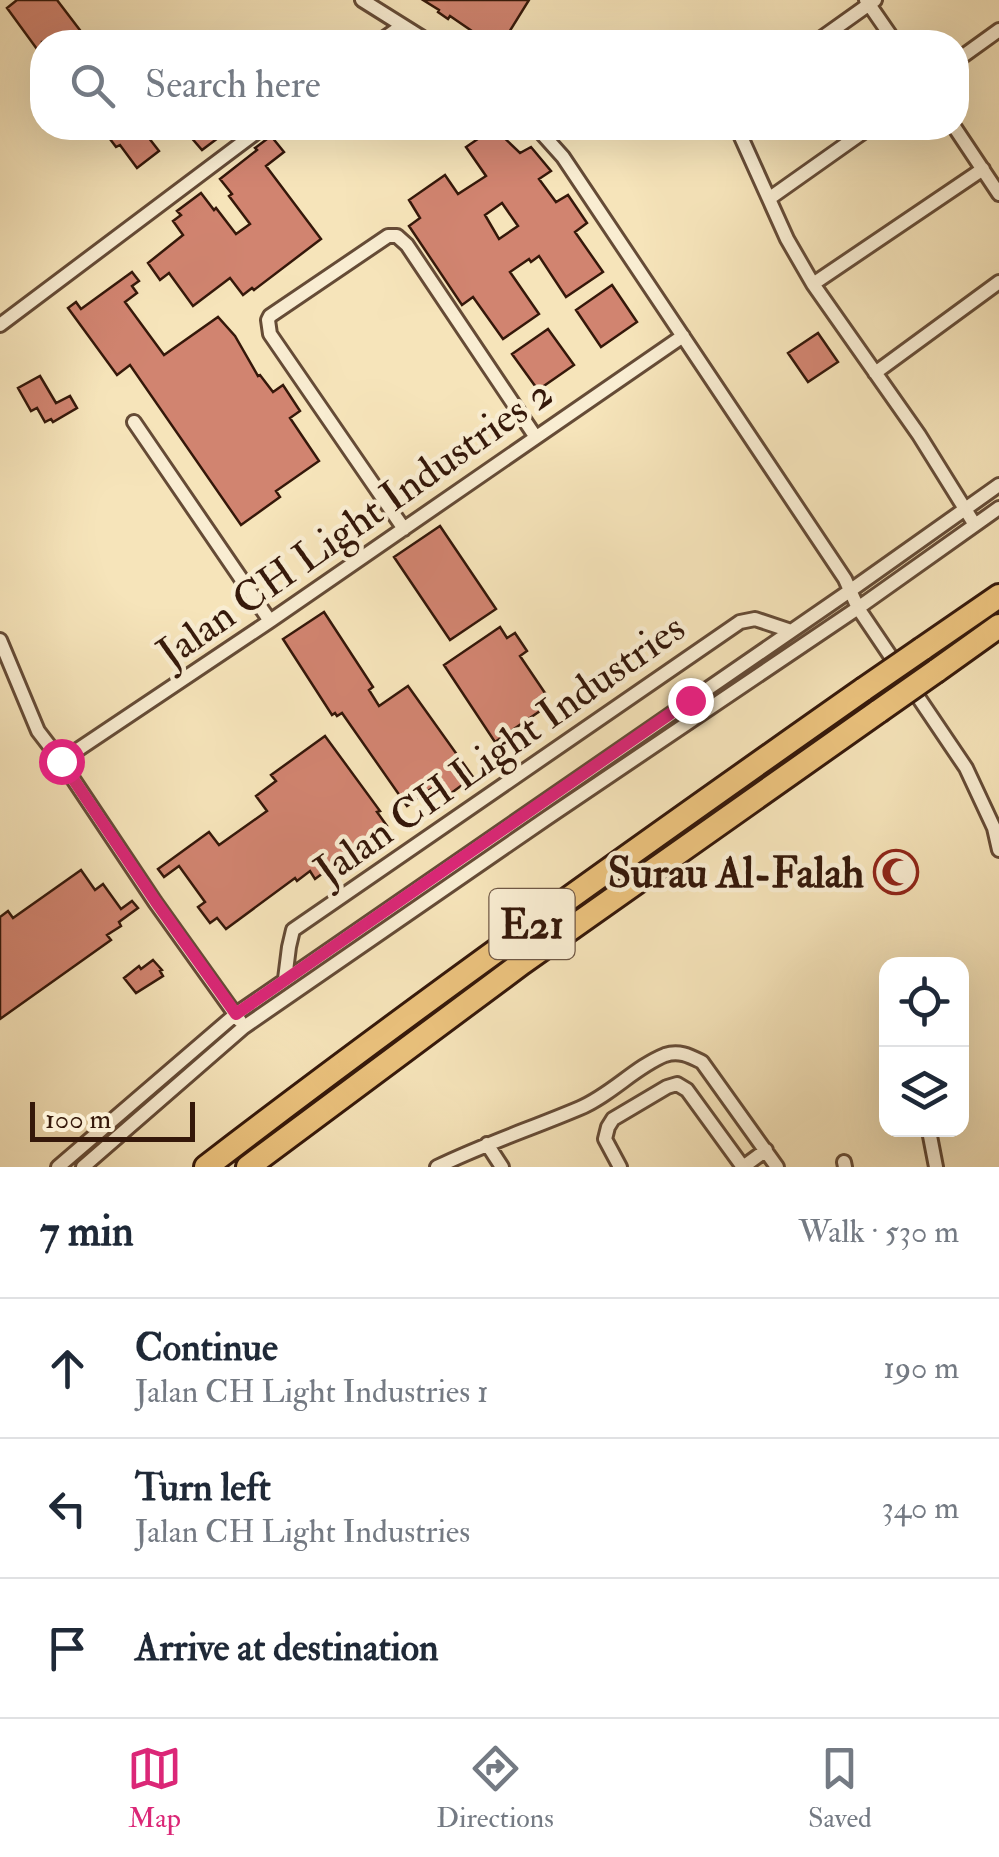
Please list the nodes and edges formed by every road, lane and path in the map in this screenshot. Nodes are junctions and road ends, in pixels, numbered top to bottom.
1 (362, 0) edge
2 (870, 2) edge
3 (402, 26) junction
4 (396, 30) edge
5 (409, 30) edge
6 (832, 30) edge
7 (888, 30) edge
8 (999, 30) edge
9 (969, 52) edge
10 (246, 140) edge
11 (548, 140) edge
12 (743, 140) edge
13 (852, 140) edge
14 (963, 140) edge
15 (982, 169) junction
16 (999, 194) edge
17 (770, 198) junction
18 (999, 282) edge
19 (813, 284) junction
20 (0, 325) edge
21 (684, 336) junction
22 (875, 373) junction
23 (134, 422) dead end
24 (535, 436) junction
25 (999, 485) edge
26 (999, 508) edge
27 (965, 510) junction
28 (975, 525) junction
29 (404, 529) junction
30 (851, 590) junction
31 (999, 596) edge
32 (858, 608) junction
33 (270, 621) junction
34 (999, 626) edge
35 (791, 631) junction
36 (0, 640) edge
37 (61, 761) junction
38 (999, 850) edge
39 (286, 980) junction
40 (236, 1014) junction
41 (244, 1027) junction
42 (930, 1137) edge
43 (486, 1144) junction
44 (766, 1150) junction
45 (58, 1167) edge
46 (83, 1167) edge
47 (206, 1167) edge
48 (248, 1167) edge
49 (437, 1167) edge
50 (502, 1167) edge
51 (620, 1167) edge
52 (743, 1167) edge
53 (777, 1167) edge
54 (936, 1167) edge

1 - 3 street
2 - 6 street
2 - 7 street
3 - 4 street
3 - 5 street
8 - 9 street
10 - 20 street
11 - 21 street
12 - 17 street
13 - 17 street
14 - 15 street
15 - 16 street
15 - 19 street
17 - 19 street
18 - 22 street
19 - 22 street
21 - 24 street, Jalan CH Light Industries 2
21 - 30 street
22 - 27 street
23 - 33 street
24 - 29 street, Jalan CH Light Industries 2
24 - 29 street
25 - 27 street, Jalan CH Light Industries
26 - 28 street, Jalan CH Light Industries
27 - 28 street
27 - 30 street, Jalan CH Light Industries
28 - 32 street, Jalan CH Light Industries
29 - 33 street, Jalan CH Light Industries 2
30 - 32 street
30 - 35 street, Jalan CH Light Industries
31 - 47 highway, E21, bridge
32 - 38 street
32 - 41 street, Jalan CH Light Industries
33 - 37 street, Jalan CH Light Industries 2
34 - 48 highway, E21, bridge
35 - 39 street, Jalan CH Light Industries
35 - 39 street, Jalan CH Light Industries
36 - 37 street
37 - 40 street
39 - 40 street, Jalan CH Light Industries
40 - 41 street
40 - 45 street, Jalan CH Light Industries
41 - 46 street, Jalan CH Light Industries
42 - 54 street
43 - 44 street
43 - 49 street
43 - 50 street
44 - 52 street
44 - 53 street
51 - 52 street

